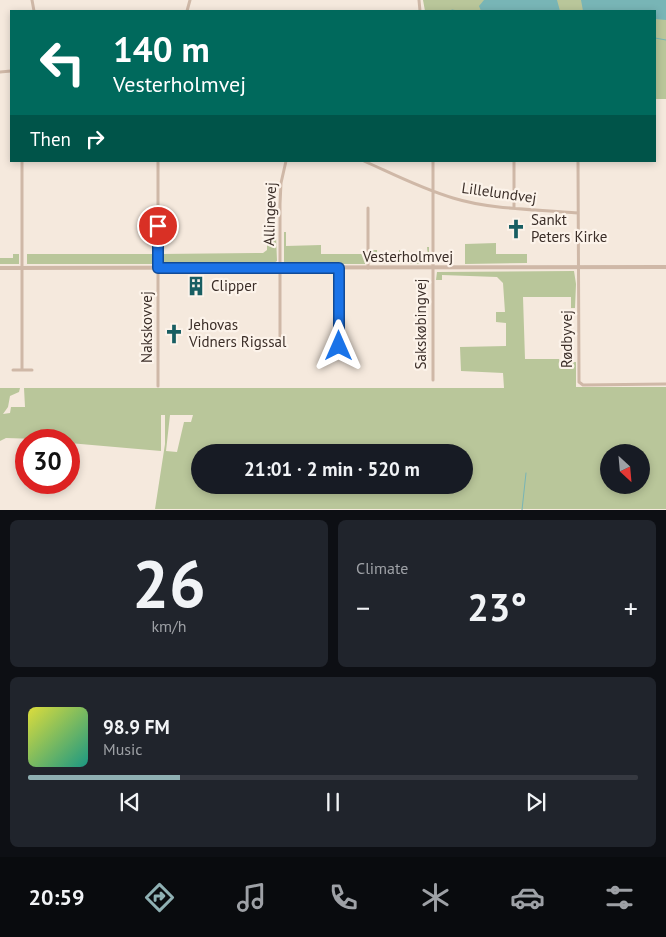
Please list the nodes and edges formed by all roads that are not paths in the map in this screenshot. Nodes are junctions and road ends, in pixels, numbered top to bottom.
1 (22, 162) edge
2 (158, 162) edge
3 (286, 162) edge
4 (366, 162) edge
5 (433, 162) edge
6 (514, 162) edge
7 (578, 162) edge
8 (433, 191) junction
9 (514, 207) junction
10 (368, 208) dead end
11 (578, 213) junction
12 (578, 267) junction
13 (666, 267) edge
14 (0, 268) edge
15 (22, 268) junction
16 (158, 268) junction
17 (280, 268) junction
18 (339, 268) junction
19 (368, 268) junction
20 (432, 268) junction
21 (280, 346) dead end
22 (339, 346) dead end
23 (13, 370) dead end
24 (22, 370) junction
25 (32, 370) dead end
26 (433, 380) dead end
27 (666, 384) edge
28 (158, 386) dead end

1 - 15 street
2 - 16 street, Nakskovvej
3 - 17 street, Allingevej
4 - 8 street, Lillelundvej
5 - 8 street, Sakskøbingvej
6 - 9 street
7 - 11 street
8 - 9 street, Lillelundvej
8 - 20 street, Sakskøbingvej
9 - 11 street, Lillelundvej
10 - 19 street
11 - 12 street
12 - 13 street, Vesterholmvej
12 - 20 street, Vesterholmvej
12 - 27 street, Rødbyvej
14 - 15 street, Vesterholmvej
15 - 16 street, Vesterholmvej
15 - 24 street
16 - 17 street, Vesterholmvej
16 - 28 street, Nakskovvej
17 - 18 street, Vesterholmvej
17 - 21 street, Allingevej
18 - 19 street, Vesterholmvej
18 - 22 street
19 - 20 street, Vesterholmvej
20 - 26 street, Sakskøbingvej
23 - 24 street
24 - 25 street

